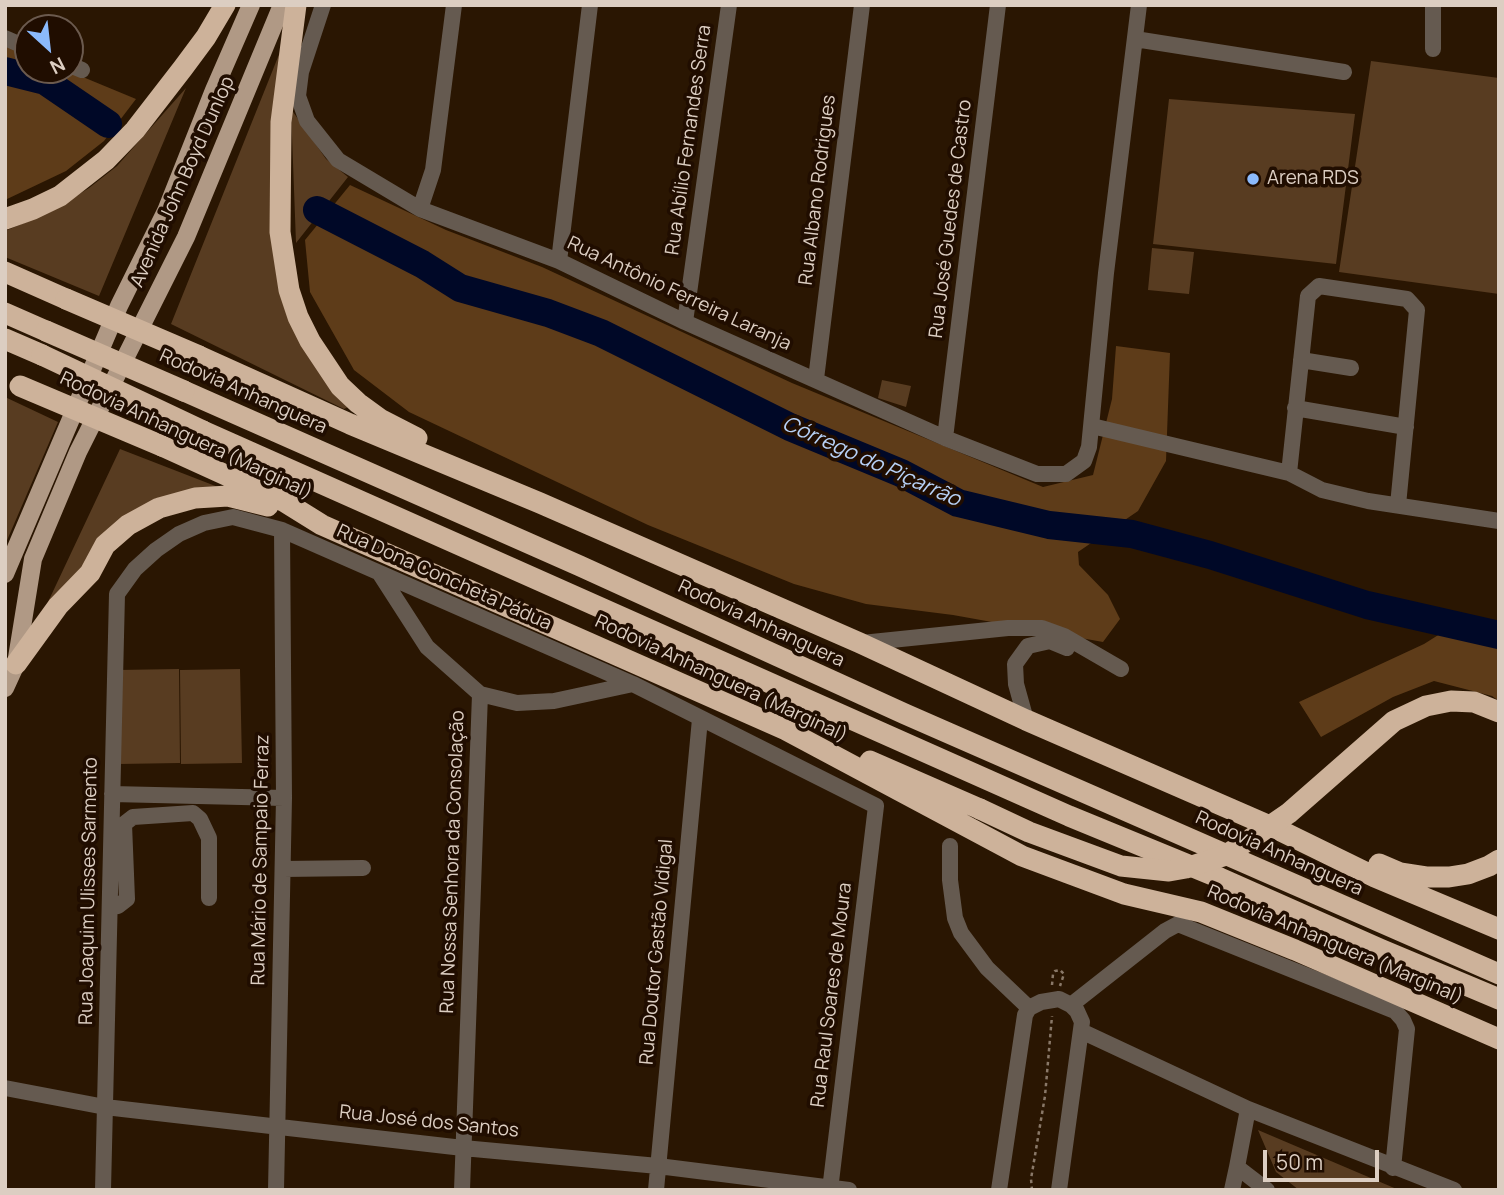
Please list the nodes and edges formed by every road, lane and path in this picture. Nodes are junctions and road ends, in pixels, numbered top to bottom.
1 (225, 5) edge
2 (237, 5) edge
3 (251, 5) edge
4 (282, 5) edge
5 (296, 5) edge
6 (323, 5) edge
7 (454, 5) edge
8 (590, 5) edge
9 (729, 5) edge
10 (862, 5) edge
11 (998, 5) edge
12 (1139, 5) edge
13 (1433, 5) edge
14 (1135, 39) junction
15 (1433, 49) dead end
16 (1344, 72) dead end
17 (214, 90) junction
18 (420, 209) junction
19 (5, 219) edge
20 (559, 261) junction
21 (5, 272) edge
22 (5, 313) edge
23 (685, 322) junction
24 (5, 339) edge
25 (1301, 360) junction
26 (1351, 368) dead end
27 (816, 379) junction
28 (13, 383) edge
29 (1295, 408) junction
30 (1092, 426) junction
31 (1406, 427) junction
32 (945, 438) junction
33 (1289, 473) junction
34 (540, 503) junction
35 (1398, 505) junction
36 (1499, 521) edge
37 (322, 525) junction
38 (282, 530) junction
39 (5, 574) edge
40 (380, 574) junction
41 (117, 594) joint
42 (860, 643) junction
43 (16, 664) junction
44 (633, 684) junction
45 (5, 688) edge
46 (480, 694) junction
47 (1499, 712) edge
48 (700, 719) junction
49 (1026, 720) junction
50 (786, 730) junction
51 (112, 794) junction
52 (284, 798) junction
53 (876, 806) joint
54 (1281, 831) junction
55 (950, 846) dead end
56 (1499, 860) edge
57 (363, 868) dead end
58 (283, 869) junction
59 (209, 898) dead end
60 (110, 907) junction
61 (1499, 929) edge
62 (1499, 974) edge
63 (1054, 999) junction
64 (1499, 999) edge
65 (1070, 1005) junction
66 (1029, 1009) junction
67 (1081, 1031) junction
68 (1499, 1039) edge
69 (5, 1088) edge
70 (105, 1107) junction
71 (1248, 1109) junction
72 (278, 1126) junction
73 (463, 1148) junction
74 (658, 1166) junction
75 (1237, 1167) junction
76 (1393, 1168) junction
77 (830, 1189) edge
78 (103, 1190) edge
79 (276, 1190) edge
80 (463, 1190) edge
81 (656, 1190) edge
82 (849, 1190) edge
83 (999, 1190) edge
84 (1032, 1190) edge
85 (1059, 1190) edge
86 (1232, 1190) edge
87 (1267, 1190) edge
88 (1454, 1190) edge

1 - 19 highway
2 - 17 main road
3 - 17 main road, Avenida John Boyd Dunlop
4 - 43 main road, Avenida John Boyd Dunlop
5 - 34 highway
6 - 18 street, Rua Antônio Ferreira Laranja
7 - 18 street
8 - 20 street
9 - 23 street, Rua Abílio Fernandes Serra
10 - 27 street, Rua Albano Rodrigues
11 - 32 street, Rua José Guedes de Castro
12 - 14 street
13 - 15 street
14 - 16 street
14 - 30 street
17 - 39 main road, Avenida John Boyd Dunlop
18 - 20 street, Rua Antônio Ferreira Laranja
20 - 23 street, Rua Antônio Ferreira Laranja
21 - 34 highway, bridge
22 - 62 highway, Rodovia Anhanguera, bridge
23 - 27 street, Rua Antônio Ferreira Laranja
24 - 64 highway, bridge
25 - 26 street
25 - 29 street
25 - 31 street
27 - 32 street, Rua Antônio Ferreira Laranja
28 - 37 highway, Rodovia Anhanguera (Marginal), bridge
29 - 31 street
29 - 33 street
30 - 32 street, Rua Antônio Ferreira Laranja
30 - 33 street
31 - 35 street
33 - 35 street
34 - 42 highway
35 - 36 street
37 - 43 highway
37 - 50 highway, Rodovia Anhanguera (Marginal)
38 - 40 street, Rua Dona Concheta Pádua
38 - 41 street, Rua Dona Concheta Pádua
38 - 52 street, Rua Mário de Sampaio Ferraz
40 - 44 street, Rua Dona Concheta Pádua
40 - 46 street, Rua Nossa Senhora da Consolação
41 - 51 street, Rua Joaquim Ulisses Sarmento
42 - 49 highway
42 - 49 street
43 - 45 main road, Avenida John Boyd Dunlop
44 - 46 street
44 - 48 street, Rua Dona Concheta Pádua
46 - 73 street, Rua Nossa Senhora da Consolação
47 - 50 highway, bridge
48 - 53 street, Rua Dona Concheta Pádua
48 - 74 street, Rua Doutor Gastão Vidigal
49 - 54 highway
50 - 68 highway, Rodovia Anhanguera (Marginal)
51 - 52 street
51 - 60 street, Rua Joaquim Ulisses Sarmento
52 - 58 street, Rua Mário de Sampaio Ferraz
53 - 77 street, Rua Raul Soares de Moura
54 - 56 highway
54 - 61 highway
55 - 66 street
57 - 58 street
58 - 72 street, Rua Mário de Sampaio Ferraz
59 - 60 street
60 - 70 street, Rua Joaquim Ulisses Sarmento
63 - 65 street
63 - 66 street
63 - 84 path
65 - 67 street
65 - 76 street
66 - 83 street
67 - 71 street
67 - 85 street
69 - 70 street, Rua José dos Santos
70 - 72 street, Rua José dos Santos
70 - 78 street, Rua Joaquim Ulisses Sarmento
71 - 75 street
71 - 76 street
72 - 73 street, Rua José dos Santos
72 - 79 street, Rua Mário de Sampaio Ferraz
73 - 74 street, Rua José dos Santos
73 - 80 street, Rua Nossa Senhora da Consolação
74 - 77 street, Rua José dos Santos
74 - 81 street, Rua Doutor Gastão Vidigal
75 - 86 street
75 - 87 street
76 - 88 street
77 - 82 street, Rua José dos Santos

